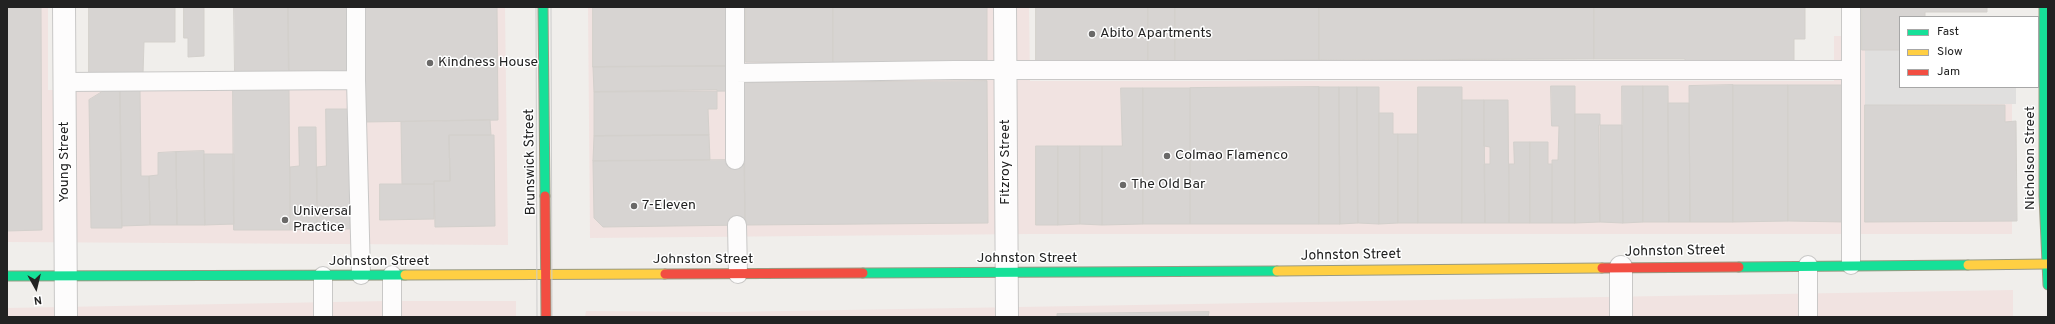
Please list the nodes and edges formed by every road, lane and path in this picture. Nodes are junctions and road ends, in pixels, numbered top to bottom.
1 (64, 7) edge
2 (356, 7) edge
3 (543, 7) edge
4 (735, 7) edge
5 (1005, 7) edge
6 (1851, 7) edge
7 (2044, 7) edge
8 (1851, 70) junction
9 (1006, 71) junction
10 (735, 72) junction
11 (356, 80) junction
12 (65, 82) junction
13 (735, 160) dead end
14 (737, 225) dead end
15 (2048, 264) edge
16 (1808, 265) junction
17 (1851, 265) junction
18 (1621, 267) junction
19 (1007, 273) junction
20 (738, 274) junction
21 (361, 275) junction
22 (392, 275) junction
23 (546, 275) junction
24 (7, 276) edge
25 (66, 276) junction
26 (323, 276) junction
27 (2048, 285) edge
28 (66, 317) edge
29 (323, 317) edge
30 (392, 317) edge
31 (546, 317) edge
32 (1007, 317) edge
33 (1621, 317) edge
34 (1808, 317) edge

1 - 12 street, Young Street
2 - 11 lane
3 - 23 main road, Brunswick Street
4 - 10 lane
5 - 9 street, Fitzroy Street
6 - 8 lane
7 - 15 main road, Nicholson Street
8 - 9 lane
8 - 17 lane
9 - 10 lane
9 - 19 street, Fitzroy Street
10 - 13 lane
11 - 12 lane
11 - 21 lane
12 - 25 street, Young Street
14 - 20 lane
15 - 17 main road, Johnston Street
15 - 27 main road, Nicholson Street
16 - 17 main road, Johnston Street
16 - 18 main road, Johnston Street
16 - 34 lane
18 - 19 main road, Johnston Street
18 - 33 street
19 - 20 main road, Johnston Street
19 - 32 street, Fitzroy Street
20 - 23 main road, Johnston Street
21 - 22 main road, Johnston Street
21 - 26 main road, Johnston Street
22 - 23 main road, Johnston Street
22 - 30 lane
23 - 31 main road, Brunswick Street
24 - 25 main road, Johnston Street
25 - 26 main road, Johnston Street
25 - 28 street, Young Street
26 - 29 lane

